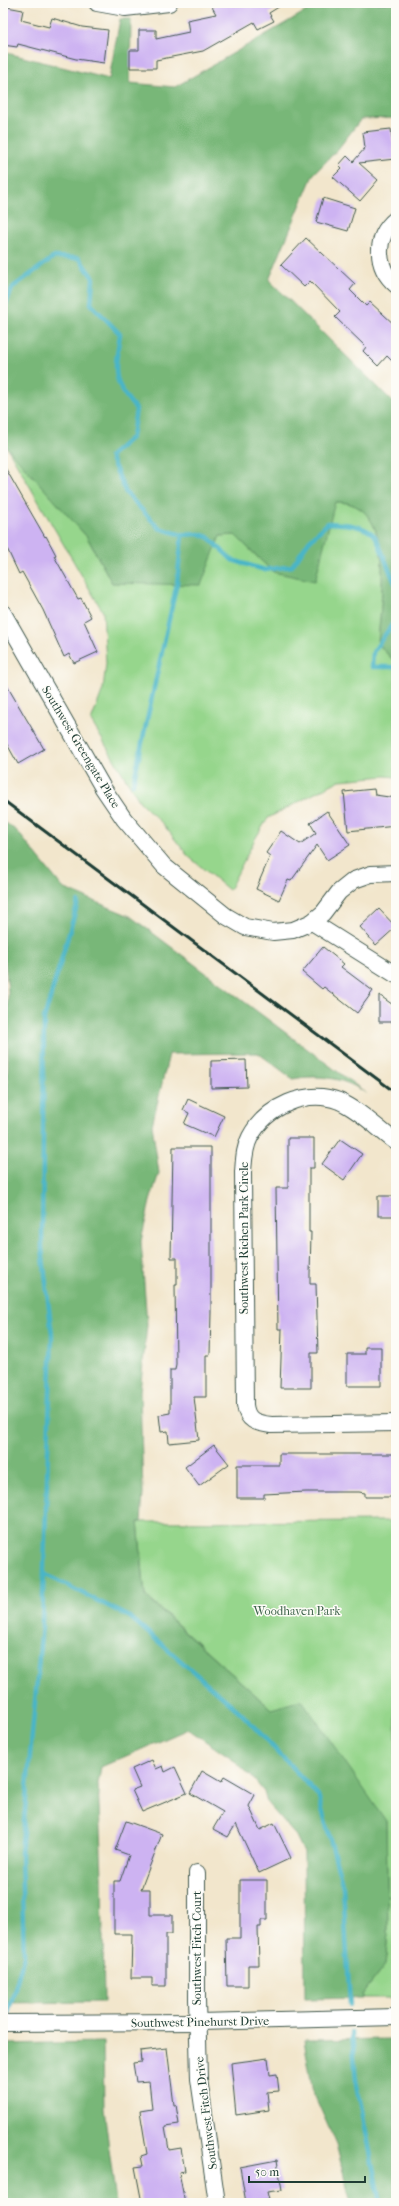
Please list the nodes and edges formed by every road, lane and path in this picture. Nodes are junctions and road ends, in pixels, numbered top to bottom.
1 (97, 3) edge
2 (169, 3) edge
3 (396, 219) edge
4 (396, 285) edge
5 (3, 613) edge
6 (396, 873) edge
7 (312, 922) junction
8 (396, 975) edge
9 (396, 1142) edge
10 (396, 1423) edge
11 (197, 1873) dead end
12 (396, 2018) edge
13 (198, 2022) junction
14 (3, 2023) edge
15 (217, 2203) edge

1 - 2 street
3 - 4 street
5 - 7 street, Southwest Greengate Place
6 - 7 street, Southwest Greengate Place
7 - 8 street
9 - 10 street, Southwest Richen Park Circle
11 - 13 street, Southwest Fitch Court
12 - 13 street, Southwest Pinehurst Drive
13 - 14 street, Southwest Pinehurst Drive
13 - 15 street, Southwest Fitch Drive

